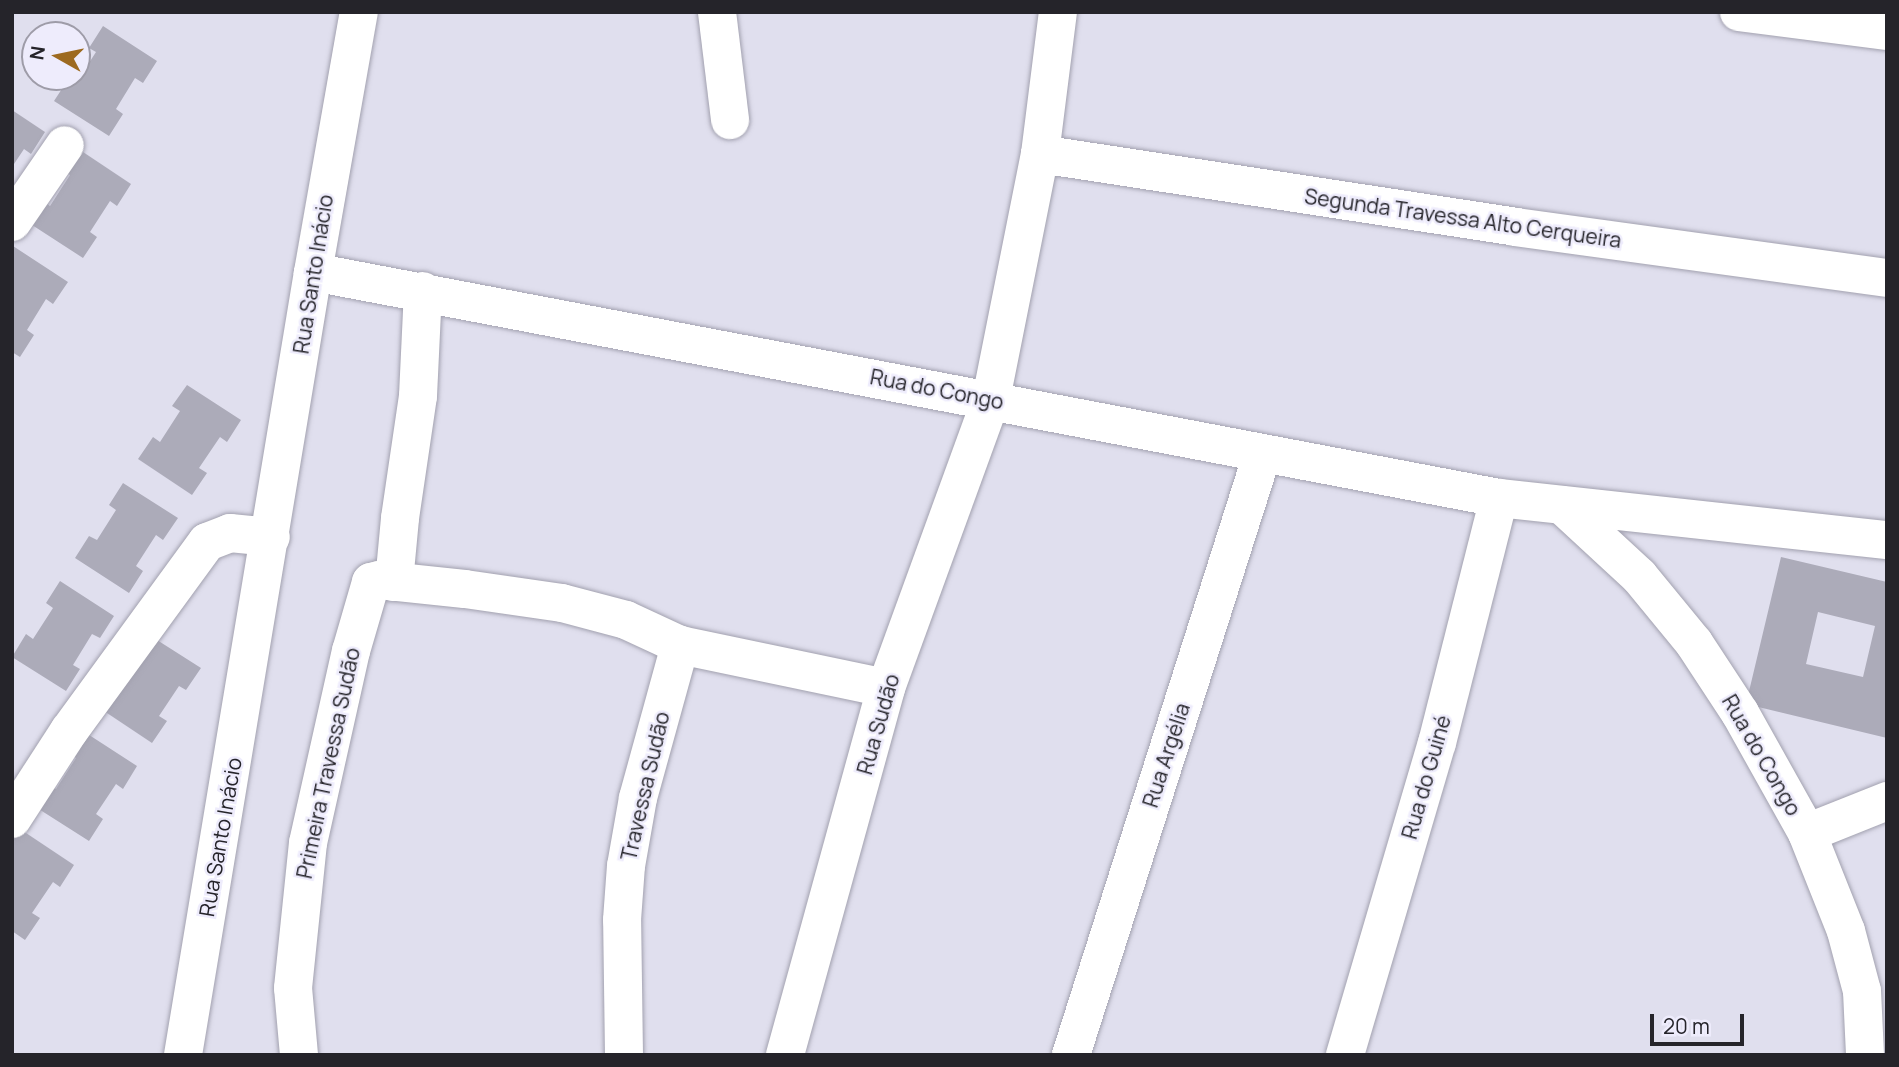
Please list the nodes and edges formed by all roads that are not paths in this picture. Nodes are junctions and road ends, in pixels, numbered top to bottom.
1 (359, 12) edge
2 (717, 12) edge
3 (1058, 12) edge
4 (1739, 12) edge
5 (1887, 31) edge
6 (730, 120) dead end
7 (65, 145) dead end
8 (1040, 154) junction
9 (12, 222) edge
10 (313, 272) junction
11 (1887, 278) edge
12 (423, 290) junction
13 (991, 399) junction
14 (1262, 454) junction
15 (1499, 498) junction
16 (1562, 505) junction
17 (271, 537) junction
18 (1887, 540) edge
19 (379, 590) junction
20 (680, 645) junction
21 (887, 688) junction
22 (1887, 801) edge
23 (12, 818) edge
24 (1807, 833) junction
25 (1872, 1052) edge
26 (183, 1055) edge
27 (299, 1055) edge
28 (624, 1055) edge
29 (785, 1055) edge
30 (1071, 1055) edge
31 (1345, 1055) edge

1 - 10 street, Rua Santo Inácio
2 - 6 street
3 - 8 street, Rua Sudão
4 - 5 street
7 - 9 street
8 - 11 street, Segunda Travessa Alto Cerqueira
8 - 13 street, Rua Sudão
10 - 12 street, Rua do Congo
10 - 17 street, Rua Santo Inácio
12 - 13 street, Rua do Congo
12 - 19 street, Primeira Travessa Sudão
13 - 14 street, Rua do Congo
13 - 21 street, Rua Sudão
14 - 15 street, Rua do Congo
14 - 30 street, Rua Argélia
15 - 16 street, Rua do Congo
15 - 31 street, Rua do Guiné
16 - 18 street, Rua do Congo
16 - 24 street, Rua do Congo
17 - 23 street
17 - 26 street, Rua Santo Inácio
19 - 20 street
19 - 27 street, Primeira Travessa Sudão
20 - 21 street
20 - 28 street, Travessa Sudão
21 - 29 street, Rua Sudão
22 - 24 street
24 - 25 street, Rua do Congo

